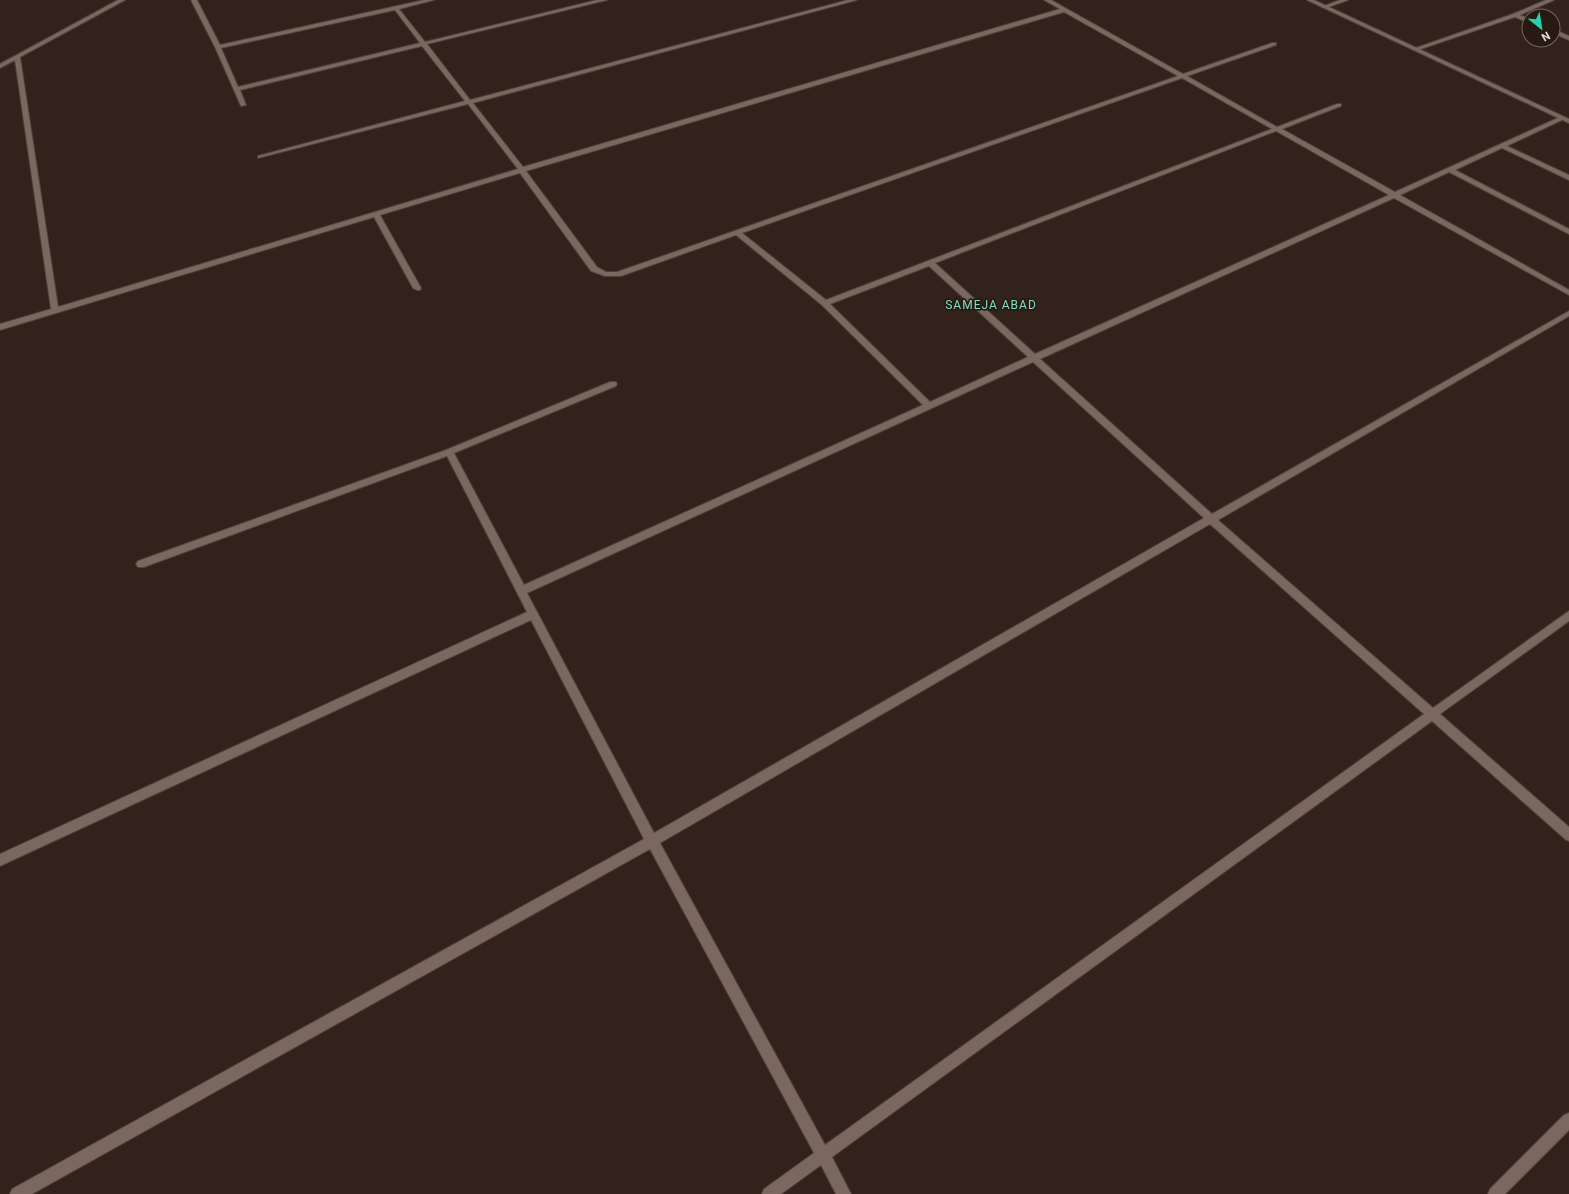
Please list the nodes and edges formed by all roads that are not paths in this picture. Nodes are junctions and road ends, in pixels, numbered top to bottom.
1 (122, 0) edge
2 (194, 0) edge
3 (431, 0) edge
4 (604, 0) edge
5 (854, 0) edge
6 (1310, 0) edge
7 (1345, 0) edge
8 (1551, 0) edge
9 (1053, 2) edge
10 (1324, 7) junction
11 (396, 8) junction
12 (1064, 10) junction
13 (1514, 15) junction
14 (1521, 18) edge
15 (423, 43) junction
16 (1274, 44) dead end
17 (218, 47) junction
18 (1416, 49) junction
19 (17, 56) junction
20 (0, 66) edge
21 (1182, 76) junction
22 (236, 90) junction
23 (470, 102) junction
24 (243, 105) dead end
25 (1340, 105) dead end
26 (1566, 120) edge
27 (1276, 129) junction
28 (1502, 146) junction
29 (260, 157) dead end
30 (522, 170) junction
31 (1450, 170) junction
32 (1569, 178) edge
33 (1395, 195) junction
34 (376, 214) junction
35 (736, 232) junction
36 (1569, 232) edge
37 (930, 263) junction
38 (418, 288) dead end
39 (1569, 293) edge
40 (825, 303) junction
41 (55, 311) junction
42 (1569, 313) edge
43 (0, 327) edge
44 (1034, 358) junction
45 (613, 384) dead end
46 (929, 406) junction
47 (449, 452) junction
48 (1211, 519) junction
49 (141, 564) dead end
50 (521, 591) junction
51 (533, 614) junction
52 (1569, 615) edge
53 (1431, 714) junction
54 (1569, 835) edge
55 (652, 841) junction
56 (0, 860) edge
57 (1569, 1120) edge
58 (823, 1155) junction
59 (17, 1194) edge
60 (769, 1194) edge
61 (844, 1194) edge
62 (1495, 1194) edge

1 - 19 street
2 - 17 street
3 - 11 street
4 - 15 street
5 - 23 street
6 - 10 street
7 - 10 street
8 - 13 street
9 - 12 street
10 - 18 street
11 - 15 street
11 - 17 street
12 - 21 street
12 - 30 street
13 - 14 street
13 - 18 street
15 - 22 street
15 - 23 street
16 - 21 street
17 - 22 street
18 - 26 street
19 - 20 street
19 - 41 street
21 - 27 street
21 - 35 street
22 - 24 street
23 - 29 street
23 - 30 street
25 - 27 street
26 - 28 street
27 - 33 street
27 - 37 street
28 - 31 street
28 - 32 street
30 - 34 street
30 - 35 street
31 - 33 street
31 - 36 street
33 - 39 street
33 - 44 street
34 - 38 street
34 - 41 street
35 - 40 street
37 - 40 street
37 - 44 street
40 - 46 street
41 - 43 street
42 - 48 street
44 - 46 street
44 - 48 street
45 - 47 street
46 - 50 street
47 - 49 street
47 - 50 street
48 - 53 street
48 - 55 street
50 - 51 street
51 - 55 street
51 - 56 street
52 - 53 street
53 - 54 street
53 - 58 street
55 - 58 street
55 - 59 street
57 - 62 street
58 - 60 street
58 - 61 street

